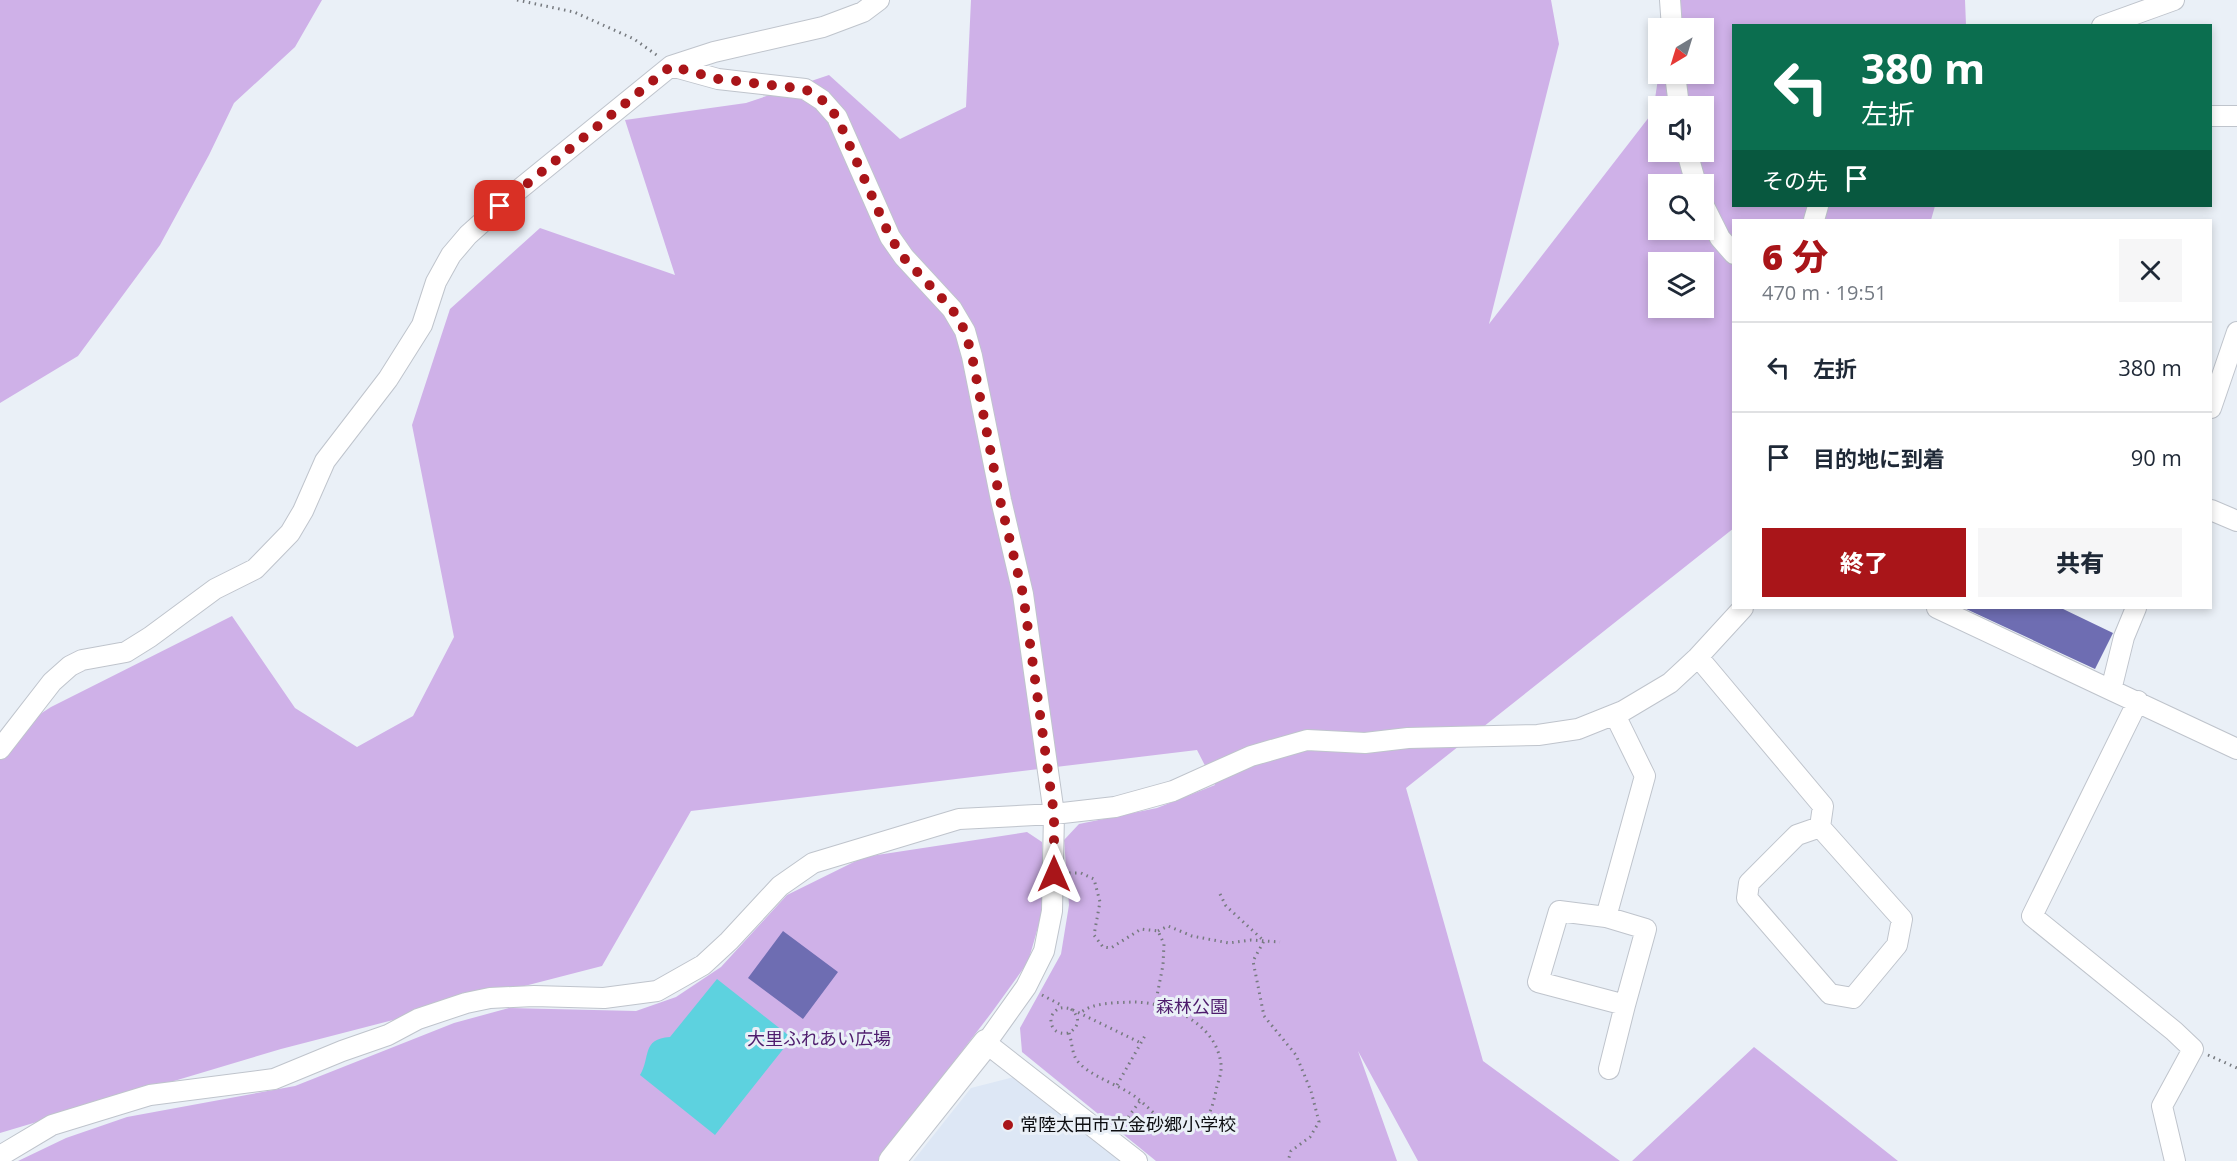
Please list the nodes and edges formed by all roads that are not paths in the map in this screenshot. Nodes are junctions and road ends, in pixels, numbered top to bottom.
1 (879, 0) edge
2 (1670, 0) edge
3 (2174, 0) edge
4 (1671, 18) edge
5 (2108, 24) edge
6 (671, 66) junction
7 (2212, 116) edge
8 (2237, 116) edge
9 (1714, 226) edge
10 (1732, 252) edge
11 (2237, 332) edge
12 (2212, 405) edge
13 (2212, 510) edge
14 (2237, 520) edge
15 (1742, 609) edge
16 (1939, 609) edge
17 (2136, 609) edge
18 (1698, 657) junction
19 (2110, 690) junction
20 (2138, 701) junction
21 (1615, 715) junction
22 (0, 749) edge
23 (2237, 749) edge
24 (1054, 814) junction
25 (1820, 827) junction
26 (1606, 917) junction
27 (1625, 1005) junction
28 (986, 1043) junction
29 (1609, 1069) dead end
30 (0, 1156) edge
31 (892, 1161) edge
32 (1137, 1161) edge
33 (2175, 1161) edge

1 - 6 street
2 - 4 street
3 - 5 street
6 - 22 street
6 - 24 street
7 - 8 street
9 - 10 street
11 - 12 street
13 - 14 street
15 - 18 street
16 - 19 street
17 - 19 street
18 - 21 street
18 - 25 street
19 - 20 street
20 - 23 street
20 - 33 street
21 - 24 street
21 - 26 street
24 - 28 street
24 - 30 street
25 - 25 street
26 - 27 street
26 - 27 street
27 - 29 street
28 - 31 street
28 - 32 street

